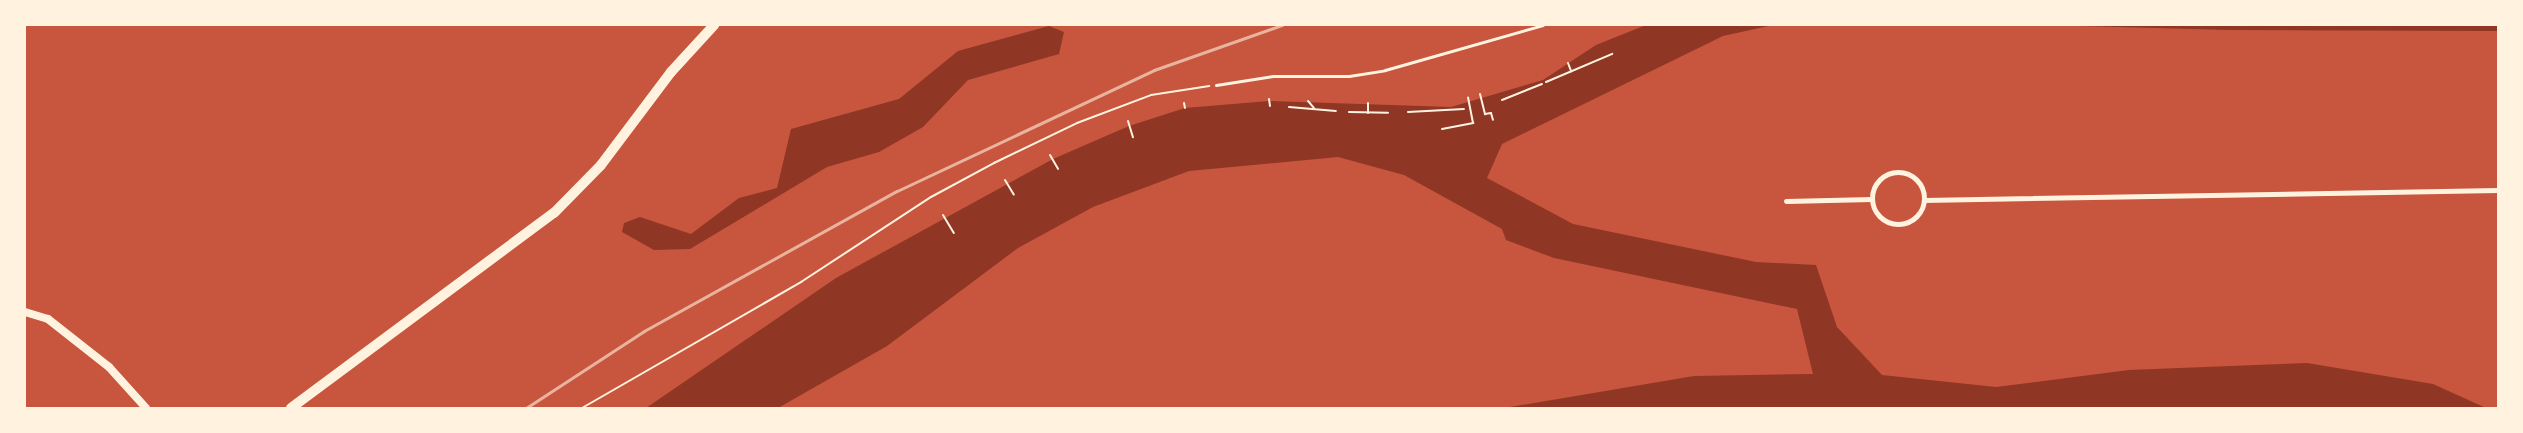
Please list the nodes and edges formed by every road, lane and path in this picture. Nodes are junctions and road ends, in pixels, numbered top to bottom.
1 (714, 25) edge
2 (1543, 25) edge
3 (1612, 54) dead end
4 (1568, 64) dead end
5 (1571, 71) junction
6 (1546, 82) dead end
7 (1529, 84) dead end
8 (1542, 84) dead end
9 (1216, 85) joint
10 (1531, 89) junction
11 (1480, 94) dead end
12 (1468, 97) dead end
13 (1269, 99) dead end
14 (1308, 100) dead end
15 (1502, 100) dead end
16 (1184, 103) dead end
17 (1368, 103) dead end
18 (1270, 106) dead end
19 (1430, 106) dead end
20 (1289, 107) dead end
21 (1185, 108) dead end
22 (1315, 109) junction
23 (1464, 109) dead end
24 (1336, 111) dead end
25 (1430, 111) junction
26 (1348, 112) dead end
27 (1408, 112) dead end
28 (1368, 113) junction
29 (1388, 113) dead end
30 (1493, 120) dead end
31 (1128, 121) dead end
32 (1442, 128) dead end
33 (1133, 137) dead end
34 (1050, 155) dead end
35 (1058, 170) dead end
36 (1005, 180) dead end
37 (2498, 190) edge
38 (1014, 196) dead end
39 (1872, 199) junction
40 (1924, 200) junction
41 (1786, 201) dead end
42 (943, 215) dead end
43 (954, 233) dead end
44 (25, 312) edge
45 (392, 336) junction
46 (146, 408) edge
47 (291, 408) edge
48 (303, 408) edge
49 (582, 408) edge

1 - 45 main road
2 - 9 lane
3 - 5 path
4 - 5 path
5 - 6 path
7 - 10 path
8 - 10 path
9 - 49 path
10 - 15 path
11 - 30 path
12 - 32 path
13 - 18 path
14 - 22 path
16 - 21 path
17 - 28 path
19 - 25 path
20 - 22 path
22 - 24 path
23 - 25 path
25 - 27 path
26 - 28 path
28 - 29 path
31 - 33 path
34 - 35 path
36 - 38 path
37 - 40 street
39 - 40 street
39 - 40 street
39 - 41 street
42 - 43 path
44 - 46 street
45 - 47 main road
45 - 48 main road

